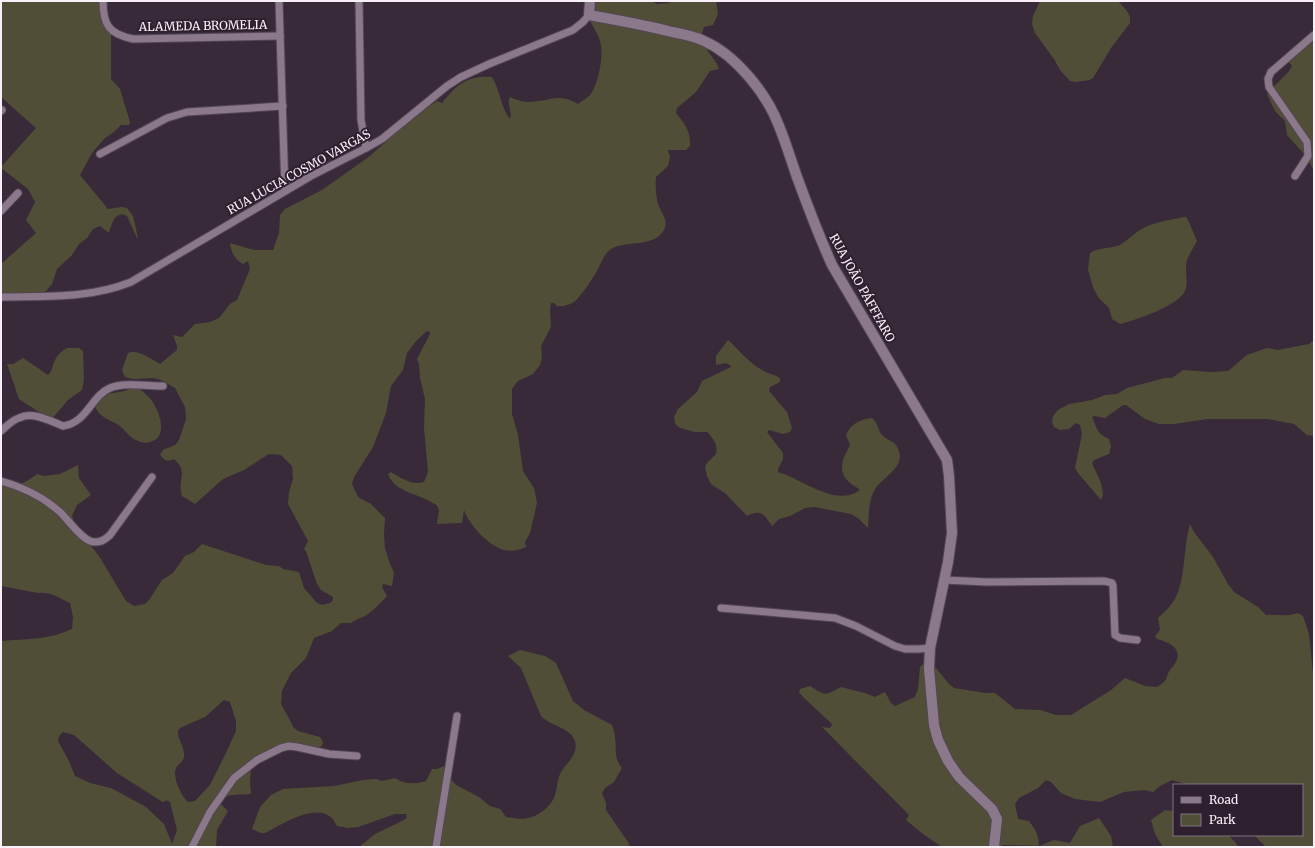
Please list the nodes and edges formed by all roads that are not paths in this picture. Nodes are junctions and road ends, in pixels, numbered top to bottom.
1 (279, 1) edge
2 (359, 1) edge
3 (590, 1) edge
4 (103, 2) edge
5 (589, 15) junction
6 (1314, 35) edge
7 (280, 36) junction
8 (282, 106) junction
9 (366, 148) junction
10 (100, 154) dead end
11 (1295, 176) dead end
12 (285, 191) junction
13 (18, 193) dead end
14 (1, 211) edge
15 (1, 297) edge
16 (163, 386) dead end
17 (1, 431) edge
18 (152, 477) dead end
19 (1, 481) edge
20 (944, 580) junction
21 (721, 608) dead end
22 (1137, 640) dead end
23 (930, 648) junction
24 (457, 716) dead end
25 (357, 756) dead end
26 (192, 847) edge
27 (436, 847) edge
28 (994, 847) edge

1 - 7 street
2 - 9 street
3 - 5 street
4 - 7 street, ALAMEDA BROMELIA
5 - 9 street, RUA LUCIA COSMO VARGAS
5 - 20 street, RUA JOÃO PÁFFFARO
6 - 11 street
7 - 8 street, ALAMEDA BROMELIA
8 - 10 street
8 - 12 street, ALAMEDA BROMELIA
9 - 12 street, RUA LUCIA COSMO VARGAS
12 - 15 street, RUA LUCIA COSMO VARGAS
13 - 14 street
16 - 17 street
18 - 19 street
20 - 22 street
20 - 23 street, RUA JOÃO PÁFFFARO
21 - 23 street
23 - 28 street, RUA JOÃO PÁFFFARO
24 - 27 street
25 - 26 street

